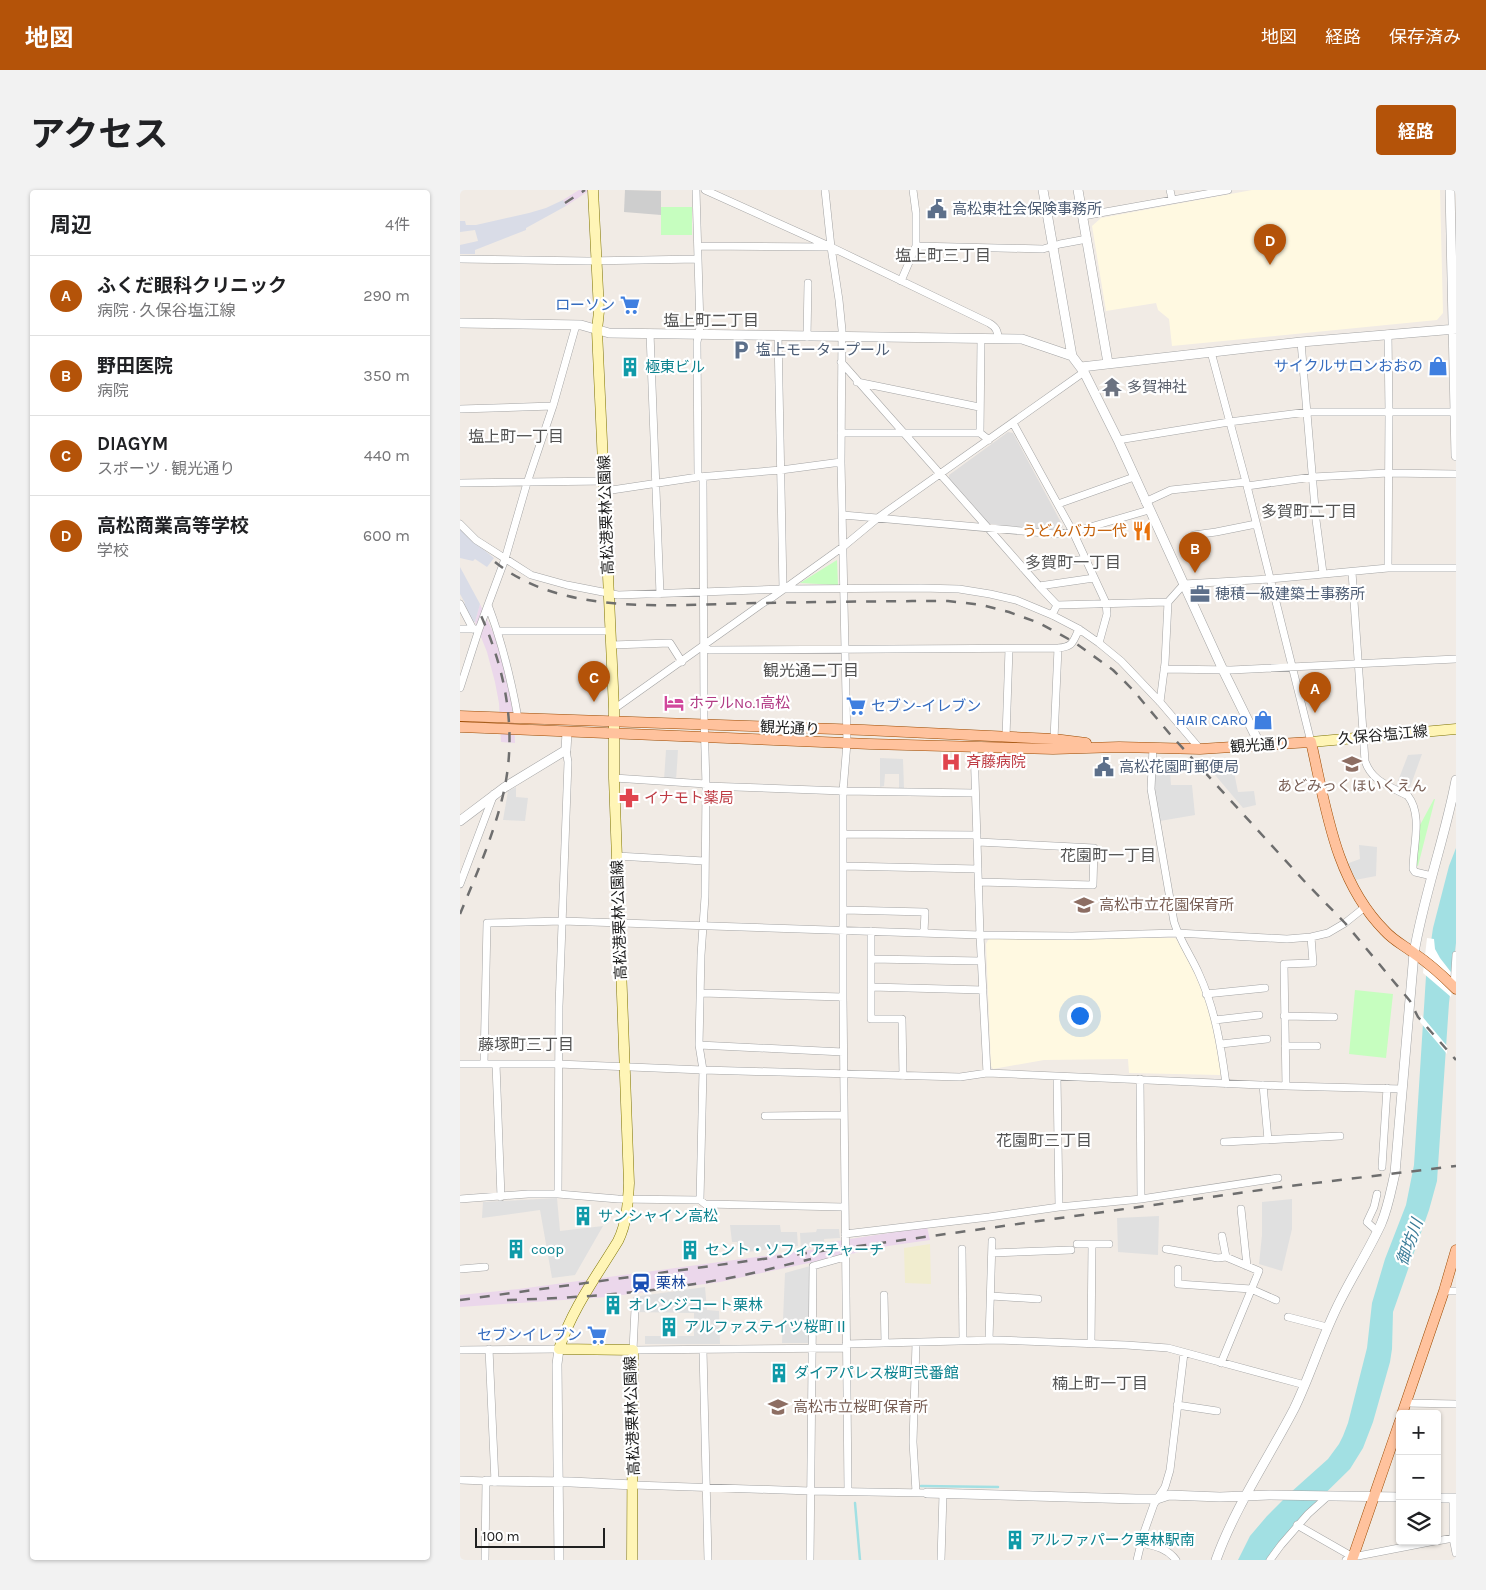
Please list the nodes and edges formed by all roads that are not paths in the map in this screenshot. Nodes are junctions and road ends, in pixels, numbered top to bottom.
1 (593, 190) edge
2 (696, 190) edge
3 (705, 190) edge
4 (825, 190) edge
5 (913, 190) edge
6 (1043, 190) edge
7 (1078, 190) edge
8 (1170, 190) edge
9 (1228, 190) edge
10 (1450, 190) edge
11 (1172, 199) junction
12 (1083, 216) junction
13 (1086, 239) junction
14 (698, 246) junction
15 (916, 246) junction
16 (1054, 246) junction
17 (831, 247) junction
18 (460, 259) edge
19 (698, 259) junction
20 (597, 261) junction
21 (902, 281) junction
22 (808, 283) dead end
23 (460, 323) edge
24 (576, 325) junction
25 (1454, 329) edge
26 (598, 330) junction
27 (650, 333) junction
28 (698, 334) junction
29 (1388, 334) junction
30 (778, 335) junction
31 (807, 337) junction
32 (842, 337) junction
33 (981, 339) junction
34 (998, 339) junction
35 (1301, 342) junction
36 (1211, 352) junction
37 (1072, 356) junction
38 (841, 362) junction
39 (1108, 363) junction
40 (1083, 370) junction
41 (857, 382) junction
42 (553, 406) junction
43 (979, 407) junction
44 (460, 409) edge
45 (1308, 412) junction
46 (1455, 412) edge
47 (1389, 413) junction
48 (1229, 422) junction
49 (1013, 423) junction
50 (841, 433) junction
51 (980, 433) junction
52 (904, 434) junction
53 (989, 440) junction
54 (1118, 440) junction
55 (1456, 456) edge
56 (841, 462) junction
57 (781, 470) junction
58 (1388, 473) junction
59 (941, 474) junction
60 (1456, 474) edge
61 (701, 477) junction
62 (1134, 477) junction
63 (1313, 477) junction
64 (460, 483) edge
65 (527, 483) junction
66 (655, 483) junction
67 (1247, 484) junction
68 (605, 486) junction
69 (1058, 504) junction
70 (1147, 506) junction
71 (843, 515) junction
72 (880, 517) junction
73 (460, 524) edge
74 (1256, 524) junction
75 (988, 528) junction
76 (1073, 532) junction
77 (1194, 534) dead end
78 (844, 546) junction
79 (504, 559) junction
80 (1086, 560) junction
81 (1023, 568) junction
82 (1388, 568) junction
83 (1456, 568) edge
84 (1352, 572) junction
85 (1323, 574) junction
86 (1094, 578) junction
87 (1270, 579) junction
88 (1184, 584) junction
89 (1038, 586) junction
90 (844, 589) junction
91 (783, 590) junction
92 (704, 592) junction
93 (609, 594) junction
94 (660, 594) junction
95 (1168, 602) junction
96 (1106, 603) junction
97 (460, 604) edge
98 (488, 605) junction
99 (1057, 605) junction
100 (1052, 615) junction
101 (460, 629) edge
102 (476, 629) junction
103 (1079, 630) junction
104 (498, 631) junction
105 (611, 631) junction
106 (1100, 643) junction
107 (612, 645) junction
108 (704, 646) junction
109 (1058, 648) junction
110 (1009, 649) junction
111 (846, 650) junction
112 (1456, 659) edge
113 (682, 662) junction
114 (1358, 663) junction
115 (1293, 667) junction
116 (1164, 669) junction
117 (1224, 670) junction
118 (460, 688) edge
119 (1160, 702) junction
120 (614, 709) junction
121 (460, 716) edge
122 (518, 718) junction
123 (614, 721) junction
124 (704, 723) junction
125 (460, 727) edge
126 (1456, 729) edge
127 (846, 730) junction
128 (567, 732) junction
129 (614, 733) junction
130 (705, 736) junction
131 (1006, 737) junction
132 (1362, 737) junction
133 (1054, 739) junction
134 (1311, 742) junction
135 (847, 743) junction
136 (1260, 745) junction
137 (974, 746) junction
138 (1119, 747) junction
139 (1153, 748) junction
140 (1200, 749) junction
141 (566, 750) junction
142 (614, 778) junction
143 (1456, 780) edge
144 (706, 785) junction
145 (844, 791) junction
146 (975, 793) junction
147 (494, 794) junction
148 (460, 821) edge
149 (843, 834) junction
150 (978, 839) junction
151 (617, 856) junction
152 (704, 861) junction
153 (844, 866) junction
154 (978, 869) junction
155 (1432, 876) junction
156 (979, 882) junction
157 (460, 884) edge
158 (1365, 907) junction
159 (844, 910) junction
160 (562, 921) junction
161 (620, 923) junction
162 (702, 926) junction
163 (844, 930) junction
164 (871, 931) junction
165 (924, 932) junction
166 (1177, 933) junction
167 (980, 934) junction
168 (1312, 937) junction
169 (1414, 953) junction
170 (1456, 955) edge
171 (871, 959) junction
172 (981, 961) junction
173 (872, 987) junction
174 (1454, 987) edge
175 (1265, 988) dead end
176 (982, 990) junction
177 (700, 993) junction
178 (1206, 994) junction
179 (843, 997) junction
180 (1259, 1015) dead end
181 (1284, 1016) junction
182 (1334, 1017) dead end
183 (1215, 1020) junction
184 (1266, 1040) dead end
185 (1221, 1044) junction
186 (699, 1045) junction
187 (1285, 1046) junction
188 (1317, 1046) dead end
189 (843, 1052) junction
190 (460, 1064) edge
191 (484, 1064) junction
192 (496, 1064) junction
193 (558, 1064) junction
194 (625, 1067) junction
195 (702, 1070) junction
196 (987, 1073) junction
197 (844, 1074) junction
198 (902, 1076) junction
199 (1057, 1077) junction
200 (1140, 1079) junction
201 (1226, 1084) junction
202 (1263, 1085) junction
203 (1286, 1086) junction
204 (1387, 1088) junction
205 (1402, 1088) junction
206 (765, 1116) dead end
207 (844, 1116) junction
208 (1340, 1136) dead end
209 (1268, 1140) junction
210 (1224, 1142) dead end
211 (1382, 1167) dead end
212 (1278, 1178) dead end
213 (558, 1194) junction
214 (1377, 1194) dead end
215 (501, 1197) junction
216 (460, 1198) edge
217 (628, 1199) junction
218 (1141, 1199) junction
219 (700, 1200) junction
220 (844, 1207) junction
221 (1059, 1207) junction
222 (1241, 1209) dead end
223 (1377, 1231) junction
224 (845, 1234) junction
225 (1222, 1236) dead end
226 (992, 1241) dead end
227 (1077, 1244) dead end
228 (1092, 1244) junction
229 (1109, 1244) dead end
230 (962, 1249) dead end
231 (1166, 1249) dead end
232 (1071, 1250) dead end
233 (1456, 1250) edge
234 (992, 1253) junction
235 (845, 1257) junction
236 (1226, 1257) junction
237 (486, 1266) dead end
238 (1247, 1266) junction
239 (460, 1269) edge
240 (1178, 1269) dead end
241 (1251, 1290) junction
242 (1444, 1291) junction
243 (1456, 1291) edge
244 (884, 1295) dead end
245 (991, 1296) junction
246 (1038, 1299) dead end
247 (1276, 1300) dead end
248 (635, 1309) dead end
249 (1288, 1317) dead end
250 (1327, 1327) junction
251 (989, 1340) junction
252 (963, 1341) junction
253 (916, 1343) junction
254 (885, 1344) junction
255 (1092, 1344) junction
256 (846, 1346) junction
257 (559, 1349) junction
258 (812, 1349) junction
259 (460, 1350) edge
260 (490, 1350) junction
261 (633, 1350) junction
262 (702, 1350) junction
263 (1184, 1353) junction
264 (1221, 1363) junction
265 (1305, 1385) junction
266 (1406, 1403) junction
267 (1456, 1404) edge
268 (1177, 1405) junction
269 (1403, 1410) edge
270 (1217, 1411) dead end
271 (1396, 1433) edge
272 (460, 1480) edge
273 (491, 1481) junction
274 (558, 1482) junction
275 (634, 1485) junction
276 (706, 1487) junction
277 (810, 1491) junction
278 (848, 1491) junction
279 (916, 1492) junction
280 (928, 1493) joint
281 (943, 1494) junction
282 (1246, 1496) junction
283 (1325, 1496) junction
284 (1374, 1497) junction
285 (1396, 1497) edge
286 (1441, 1498) edge
287 (1454, 1498) edge
288 (1157, 1499) junction
289 (1297, 1525) junction
290 (1453, 1538) junction
291 (1441, 1540) edge
292 (1141, 1543) junction
293 (1417, 1545) edge
294 (1456, 1553) edge
295 (1351, 1559) edge
296 (485, 1560) edge
297 (559, 1560) edge
298 (632, 1560) edge
299 (708, 1560) edge
300 (810, 1560) edge
301 (941, 1560) edge
302 (1137, 1560) edge
303 (1176, 1560) edge
304 (1216, 1560) edge
305 (1270, 1560) edge

1 - 20 main road, 高松港栗林公園線
2 - 14 street
3 - 17 street
4 - 17 street
5 - 15 street
6 - 16 street
7 - 12 street
8 - 11 street
9 - 11 street
10 - 25 street
11 - 12 street
12 - 13 street
13 - 16 street
13 - 39 street
14 - 17 street
14 - 19 street
15 - 16 street
15 - 21 street
16 - 37 street
17 - 21 street
17 - 32 street
18 - 20 street
19 - 20 street
19 - 28 street
20 - 26 main road, 高松港栗林公園線
21 - 34 street
22 - 31 street
23 - 24 street
24 - 26 street
24 - 42 street
25 - 29 street
25 - 46 street
26 - 27 street
26 - 68 main road, 高松港栗林公園線
27 - 28 street
27 - 66 street
28 - 30 street
28 - 61 street
29 - 35 street
29 - 47 street
30 - 31 street
30 - 57 street
31 - 32 street
32 - 33 street
32 - 38 street
33 - 34 street
33 - 43 street
34 - 37 street
35 - 36 street
35 - 45 street
36 - 39 street
36 - 48 street
37 - 40 street
38 - 41 street
38 - 50 street
39 - 40 street
40 - 49 street
40 - 54 street
41 - 43 street
41 - 52 street
42 - 44 street
42 - 65 street
43 - 51 street
45 - 47 street
45 - 48 street
45 - 63 street
46 - 47 street
46 - 55 street
47 - 58 street
48 - 54 street
48 - 67 street
49 - 53 street
49 - 69 street
50 - 52 street
50 - 56 street
51 - 52 street
51 - 53 street
52 - 59 street
53 - 59 street
54 - 62 street
56 - 57 street
56 - 71 street
57 - 61 street
57 - 91 street
58 - 60 street
58 - 63 street
58 - 82 street
59 - 72 street
59 - 75 street
61 - 66 street
61 - 92 street
62 - 69 street
62 - 70 street
63 - 67 street
63 - 85 street
64 - 65 street
65 - 68 street
65 - 79 street
66 - 68 street
66 - 94 street
67 - 70 street
67 - 74 street
68 - 93 main road, 高松港栗林公園線
69 - 76 street
70 - 76 street
70 - 88 street
71 - 72 street
71 - 78 street
72 - 75 street
72 - 78 street
73 - 79 street
74 - 77 street
74 - 87 street
75 - 76 street
75 - 81 street
76 - 80 street
78 - 90 street
78 - 91 street
79 - 93 street
79 - 98 street
80 - 81 street
80 - 86 street
81 - 89 street
82 - 83 street
82 - 84 street
84 - 85 street
84 - 114 street
85 - 87 street
86 - 89 street
86 - 96 street
87 - 88 street
87 - 115 street
88 - 95 street
88 - 117 street
89 - 99 street
90 - 91 street
90 - 100 street
90 - 111 street
91 - 92 street
91 - 108 street
92 - 94 street
92 - 108 street
93 - 94 street
93 - 105 main road, 高松港栗林公園線
95 - 96 street
95 - 116 street
96 - 99 street
96 - 106 street
97 - 102 street
98 - 102 street
98 - 104 street
99 - 100 street
100 - 103 street
101 - 102 street
102 - 118 street
103 - 106 street
103 - 109 street
104 - 105 street
104 - 122 street
105 - 107 main road, 高松港栗林公園線
106 - 119 street
107 - 113 street
107 - 120 main road, 高松港栗林公園線
108 - 111 street
108 - 113 street
108 - 124 street
109 - 110 street
109 - 133 street
110 - 111 street
110 - 131 street
111 - 127 street
112 - 114 street
113 - 120 street
114 - 115 street
114 - 132 street
115 - 117 street
115 - 134 street
116 - 117 street
116 - 119 street
117 - 136 street
119 - 140 street
120 - 123 main road, 高松港栗林公園線
121 - 122 main road, 観光通り
122 - 123 main road, 観光通り
123 - 124 main road, 観光通り
123 - 129 main road, 高松港栗林公園線
124 - 127 main road, 観光通り
124 - 130 street
125 - 128 main road, 観光通り
126 - 132 main road, 久保谷塩江線
127 - 131 main road, 観光通り
127 - 135 street
128 - 129 main road, 観光通り
128 - 141 street
129 - 130 main road, 観光通り
129 - 142 main road, 高松港栗林公園線
130 - 135 main road, 観光通り
130 - 144 street
131 - 133 main road, 観光通り
132 - 134 main road, 久保谷塩江線
132 - 155 street
133 - 138 main road, 観光通り
134 - 136 main road, 観光通り
134 - 158 main road
135 - 137 main road, 観光通り
135 - 145 street
136 - 140 main road, 観光通り
137 - 138 main road, 観光通り
137 - 146 street
138 - 139 main road, 観光通り
139 - 140 main road, 観光通り
139 - 166 street
141 - 147 street
141 - 160 street
142 - 144 street
142 - 151 main road, 高松港栗林公園線
143 - 155 street
144 - 145 street
144 - 152 street
145 - 146 street
145 - 149 street
146 - 150 street
147 - 148 street
147 - 157 street
149 - 150 street
149 - 153 street
150 - 154 street
150 - 156 street
151 - 152 street
151 - 161 main road, 高松港栗林公園線
152 - 162 street
153 - 154 street
153 - 159 street
154 - 156 street
155 - 169 street
156 - 167 street
158 - 168 street
158 - 169 main road
159 - 163 street
159 - 165 street
160 - 161 street
160 - 191 street
160 - 193 street
161 - 162 street
161 - 194 main road, 高松港栗林公園線
162 - 163 street
162 - 177 street
163 - 164 street
163 - 179 street
164 - 165 street
164 - 171 street
165 - 167 street
166 - 167 street
166 - 168 street
166 - 178 street
167 - 172 street
168 - 181 street
169 - 174 main road
169 - 205 street
170 - 174 street
171 - 172 street
171 - 173 street
172 - 176 street
173 - 176 street
173 - 198 street
175 - 178 street
176 - 196 street
177 - 179 street
177 - 186 street
178 - 183 street
179 - 189 street
180 - 183 street
181 - 182 street
181 - 187 street
183 - 185 street
184 - 185 street
185 - 201 street
186 - 189 street
186 - 195 street
187 - 188 street
187 - 203 street
189 - 197 street
190 - 191 street
191 - 192 street
192 - 193 street
192 - 215 street
193 - 194 street
193 - 213 street
194 - 195 street
194 - 217 main road, 高松港栗林公園線
195 - 197 street
195 - 219 street
196 - 198 street
196 - 199 street
197 - 198 street
197 - 207 street
199 - 200 street
199 - 221 street
200 - 201 street
200 - 218 street
201 - 202 street
202 - 203 street
202 - 209 street
203 - 204 street
204 - 205 street
204 - 211 street
205 - 223 street
206 - 207 street
207 - 220 street
208 - 209 street
209 - 210 street
212 - 218 street
213 - 215 street
213 - 217 street
214 - 223 street
215 - 216 street
217 - 219 street
217 - 257 main road, 高松港栗林公園線
218 - 221 street
219 - 220 street
220 - 224 street
221 - 224 street
222 - 238 street
223 - 250 street
224 - 235 street
225 - 236 street
226 - 234 street
227 - 228 street
228 - 229 street
228 - 255 street
230 - 252 street
231 - 236 street
232 - 234 street
233 - 242 main road
234 - 245 street
235 - 256 street
235 - 258 street
236 - 238 street
237 - 239 street
238 - 241 street
240 - 241 street
241 - 247 street
241 - 264 street
242 - 243 street
242 - 266 main road
244 - 254 street
245 - 246 street
245 - 251 street
248 - 261 street
249 - 250 street
250 - 265 street
251 - 252 street
251 - 255 street
252 - 253 street
253 - 254 street
253 - 279 street
254 - 256 street
255 - 263 street
256 - 258 street
256 - 278 street
257 - 260 street
257 - 261 main road, 高松港栗林公園線
257 - 274 street
258 - 262 street
258 - 277 street
259 - 260 street
260 - 273 street
261 - 262 street
261 - 275 main road, 高松港栗林公園線
262 - 276 street
263 - 264 street
263 - 268 street
264 - 265 street
265 - 282 street
266 - 267 street
266 - 269 main road
268 - 270 street
268 - 288 street
271 - 284 main road
272 - 273 street
273 - 274 street
273 - 296 street
274 - 275 street
274 - 297 street
275 - 276 street
275 - 298 main road, 高松港栗林公園線
276 - 277 street
276 - 299 street
277 - 278 street
277 - 300 street
278 - 279 street
279 - 280 street
280 - 281 street
281 - 288 street
281 - 301 street
282 - 283 street
282 - 288 street
282 - 304 street
283 - 284 street
283 - 289 street
284 - 285 street
284 - 295 main road
286 - 287 street
287 - 290 street
288 - 292 street
289 - 295 street
289 - 305 street
290 - 291 street
290 - 294 street
292 - 302 street
292 - 303 street
293 - 295 street

